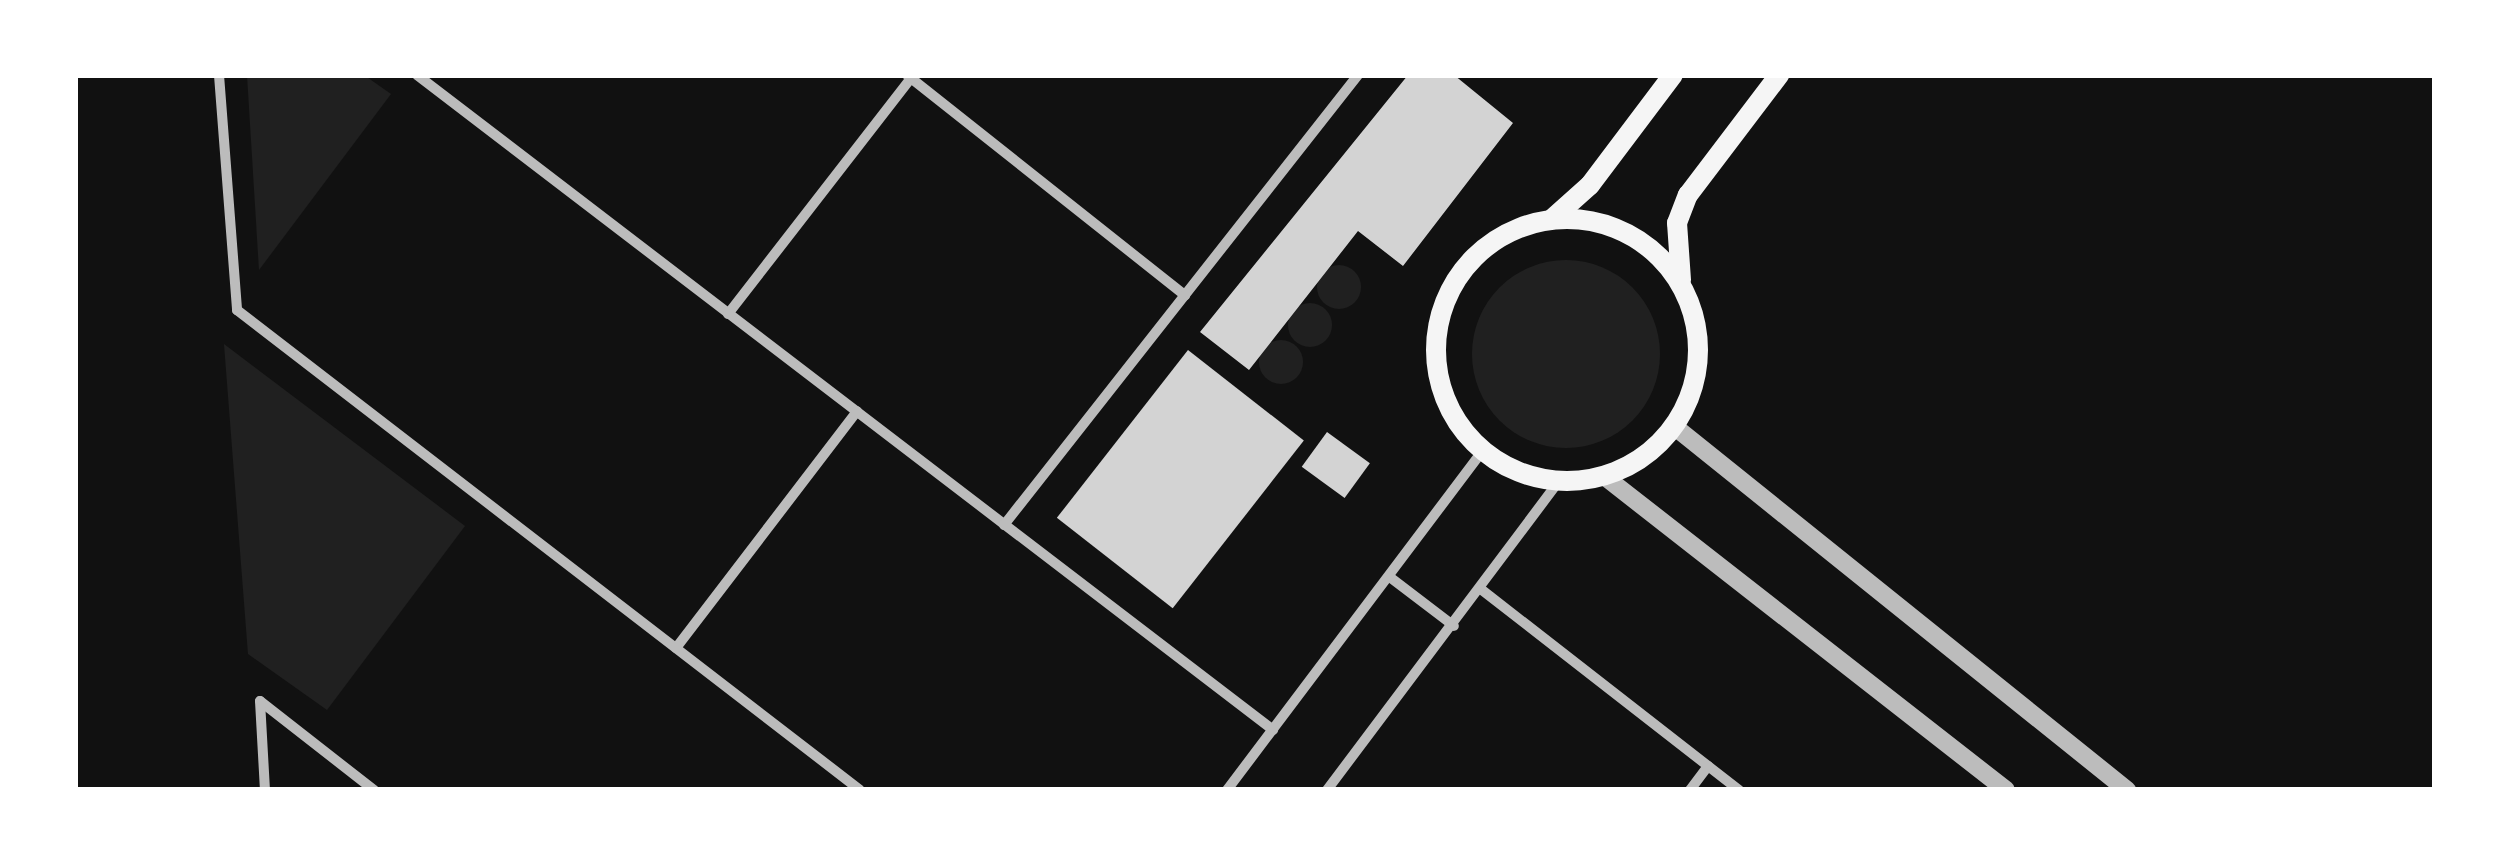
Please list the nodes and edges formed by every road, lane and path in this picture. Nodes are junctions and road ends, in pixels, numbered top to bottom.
1 (219, 75) edge
2 (417, 75) edge
3 (1358, 75) edge
4 (1674, 75) edge
5 (1779, 75) edge
6 (909, 76) edge
7 (1552, 218) junction
8 (1683, 286) junction
9 (1185, 294) junction
10 (728, 314) junction
11 (856, 411) junction
12 (1674, 426) junction
13 (1483, 450) junction
14 (1604, 476) junction
15 (1559, 481) junction
16 (1004, 524) junction
17 (1390, 578) junction
18 (1482, 590) junction
19 (1454, 626) junction
20 (676, 648) junction
21 (1273, 730) junction
22 (1708, 766) junction
23 (266, 790) edge
24 (374, 790) edge
25 (860, 790) edge
26 (1227, 790) edge
27 (1326, 790) edge
28 (1690, 790) edge
29 (1739, 790) edge
30 (2006, 790) edge
31 (2128, 790) edge

1 - 20 street
2 - 10 street
3 - 9 street
4 - 7 main road
5 - 8 main road
6 - 9 street
6 - 10 street
7 - 8 main road
7 - 13 main road
8 - 12 main road
9 - 16 street
10 - 11 street
11 - 16 street
11 - 20 street
12 - 14 main road
12 - 31 street
13 - 15 main road
13 - 17 street
14 - 15 main road
14 - 30 street
15 - 18 street
16 - 21 street
17 - 19 street
17 - 21 street
18 - 19 street
18 - 22 street
19 - 27 street
20 - 25 street
21 - 26 street
22 - 28 street
22 - 29 street
23 - 24 street

